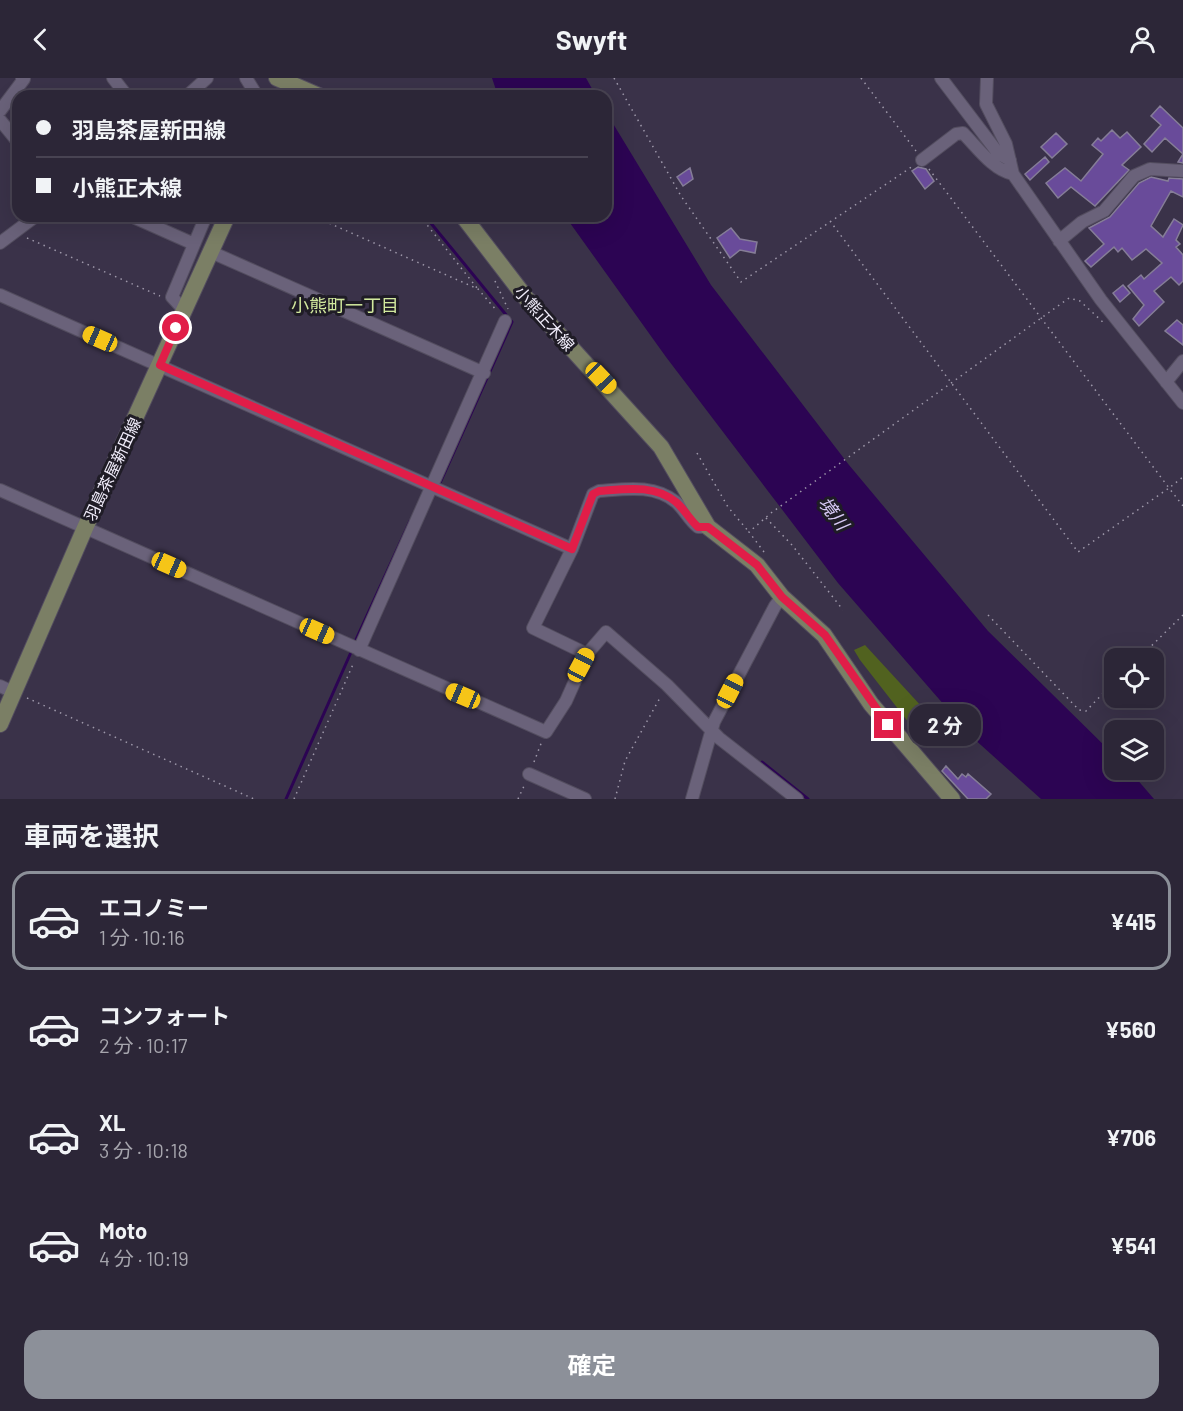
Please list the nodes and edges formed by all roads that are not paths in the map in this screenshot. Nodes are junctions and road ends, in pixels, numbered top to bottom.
1 (22, 78) edge
2 (112, 78) edge
3 (207, 78) edge
4 (941, 78) edge
5 (987, 78) edge
6 (282, 84) edge
7 (16, 90) edge
8 (122, 90) edge
9 (194, 90) edge
10 (300, 90) edge
11 (12, 95) edge
12 (0, 111) edge
13 (0, 120) edge
14 (12, 135) edge
15 (922, 160) road end
16 (1010, 160) junction
17 (1183, 171) edge
18 (1012, 174) junction
19 (28, 222) edge
20 (144, 222) edge
21 (203, 222) edge
22 (224, 222) edge
23 (468, 222) edge
24 (1059, 242) junction
25 (0, 243) edge
26 (194, 244) junction
27 (211, 252) junction
28 (0, 295) edge
29 (178, 305) junction
30 (505, 321) road end
31 (1183, 361) edge
32 (160, 365) junction
33 (484, 373) junction
34 (1166, 382) junction
35 (1183, 403) edge
36 (432, 486) junction
37 (0, 490) edge
38 (708, 527) junction
39 (85, 528) junction
40 (572, 549) junction
41 (782, 597) junction
42 (359, 650) junction
43 (587, 654) junction
44 (7, 690) edge
45 (0, 724) edge
46 (712, 730) junction
47 (529, 774) dead end
48 (585, 799) edge
49 (692, 799) edge
50 (797, 799) edge
51 (951, 799) edge

1 - 7 street
2 - 8 street
3 - 9 street
4 - 16 street
5 - 16 street
6 - 10 main road
11 - 12 street
13 - 14 street
15 - 18 street
16 - 18 street
17 - 24 street
18 - 24 street
19 - 25 street
20 - 26 street
21 - 26 street
22 - 27 main road, 羽島茶屋新田線
23 - 38 main road, 小熊正木線
24 - 34 street
26 - 29 street
27 - 29 main road, 羽島茶屋新田線
27 - 33 street
28 - 32 street
29 - 32 main road, 羽島茶屋新田線
30 - 33 street
31 - 34 street
32 - 36 street
32 - 39 main road, 羽島茶屋新田線
33 - 36 street
34 - 35 street
36 - 40 street
36 - 42 street
37 - 39 street
38 - 40 street
38 - 41 main road, 小熊正木線
39 - 42 street
39 - 44 main road, 羽島茶屋新田線
40 - 43 street
41 - 46 street
41 - 51 main road, 小熊正木線
42 - 43 street
43 - 46 street
44 - 45 main road, 羽島茶屋新田線
46 - 49 street
46 - 50 street
47 - 48 street

